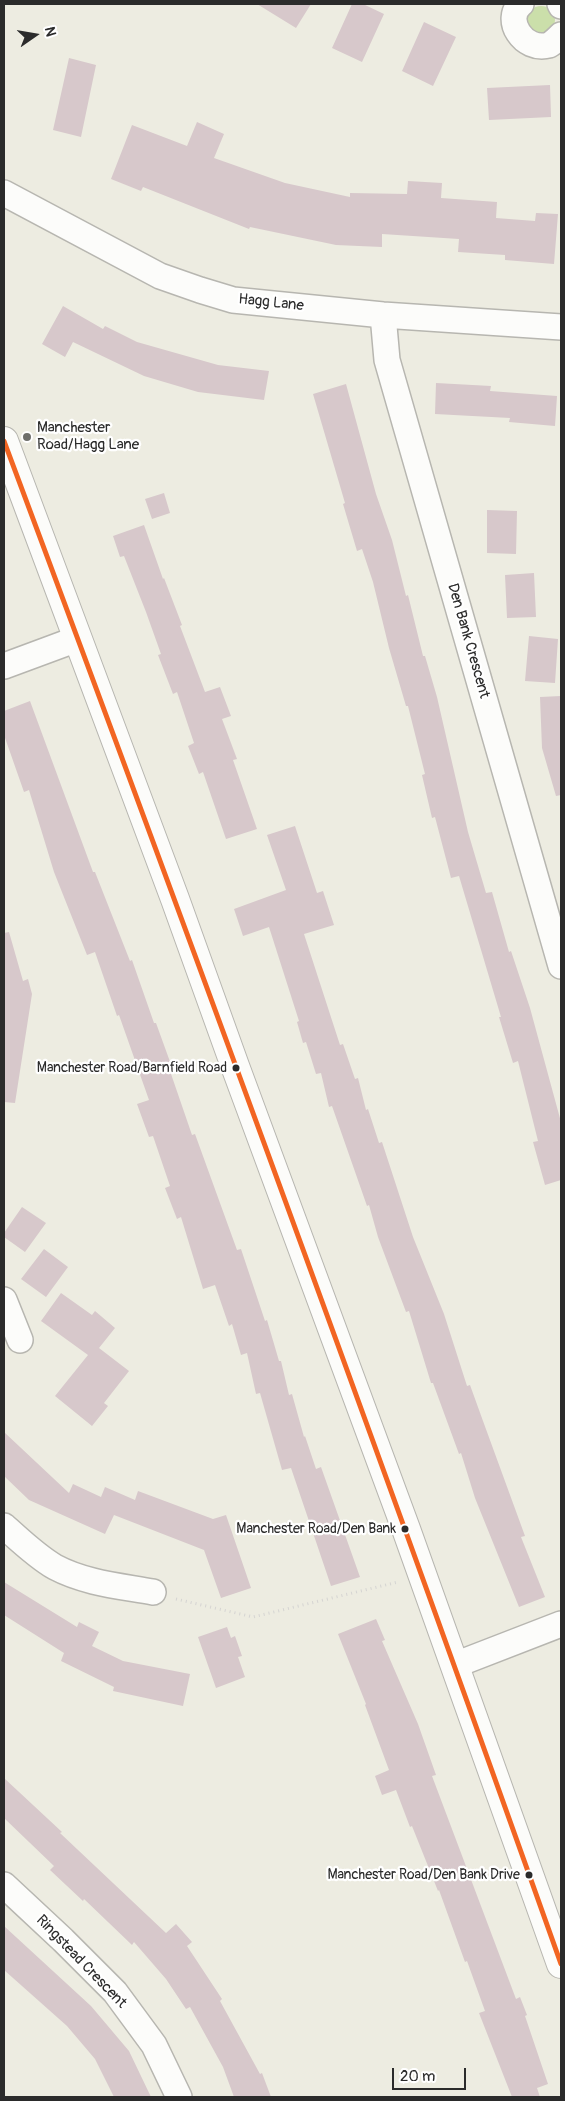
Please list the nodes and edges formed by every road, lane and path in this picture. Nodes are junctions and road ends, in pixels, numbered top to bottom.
1 (517, 5) edge
2 (561, 35) edge
3 (4, 193) edge
4 (383, 315) junction
5 (561, 327) edge
6 (4, 441) edge
7 (76, 639) junction
8 (4, 666) edge
9 (561, 966) edge
10 (4, 1300) edge
11 (20, 1340) dead end
12 (4, 1526) edge
13 (423, 1576) junction
14 (152, 1592) joint
15 (561, 1624) edge
16 (456, 1665) junction
17 (4, 1885) edge
18 (561, 1964) edge
19 (179, 2097) edge

1 - 2 street
3 - 4 street, Hagg Lane
4 - 5 street, Hagg Lane
4 - 9 street, Den Bank Crescent
6 - 7 main road
7 - 8 street
7 - 13 main road
10 - 11 street
12 - 14 street
13 - 14 path
13 - 16 main road
15 - 16 street
16 - 18 main road
17 - 19 street, Ringstead Crescent

